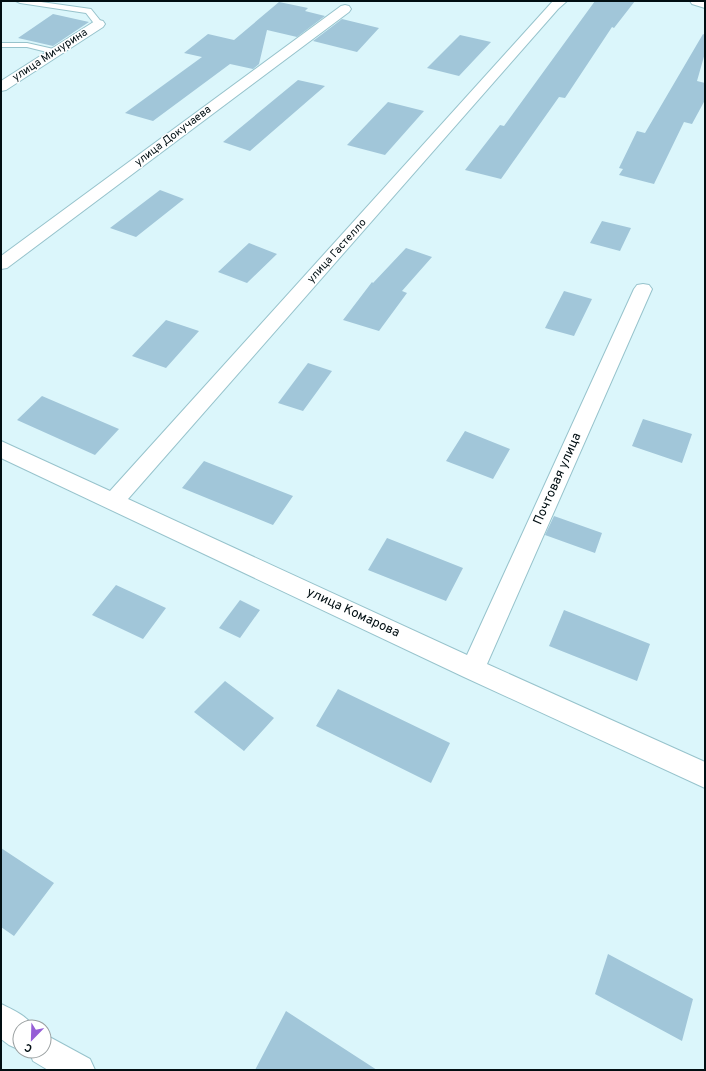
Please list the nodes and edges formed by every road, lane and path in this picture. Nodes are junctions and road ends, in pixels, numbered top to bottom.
1 (20, 1) edge
2 (561, 1) edge
3 (696, 1) edge
4 (705, 4) edge
5 (345, 8) dead end
6 (99, 24) joint
7 (1, 45) edge
8 (55, 52) junction
9 (1, 87) edge
10 (1, 264) edge
11 (643, 288) dead end
12 (1, 449) edge
13 (114, 502) junction
14 (474, 669) junction
15 (705, 775) edge
16 (1, 1020) edge
17 (12, 1028) edge
18 (52, 1055) edge
19 (79, 1070) edge

1 - 6 lane
2 - 13 street, улица Гастелло
3 - 4 street
5 - 10 street, улица Докучаева
6 - 8 street, улица Мичурина
7 - 8 lane
8 - 9 street, улица Мичурина
11 - 14 street, Почтовая улица
12 - 13 street, улица Комарова
13 - 14 street, улица Комарова
14 - 15 street, улица Комарова
16 - 17 street
18 - 19 street

